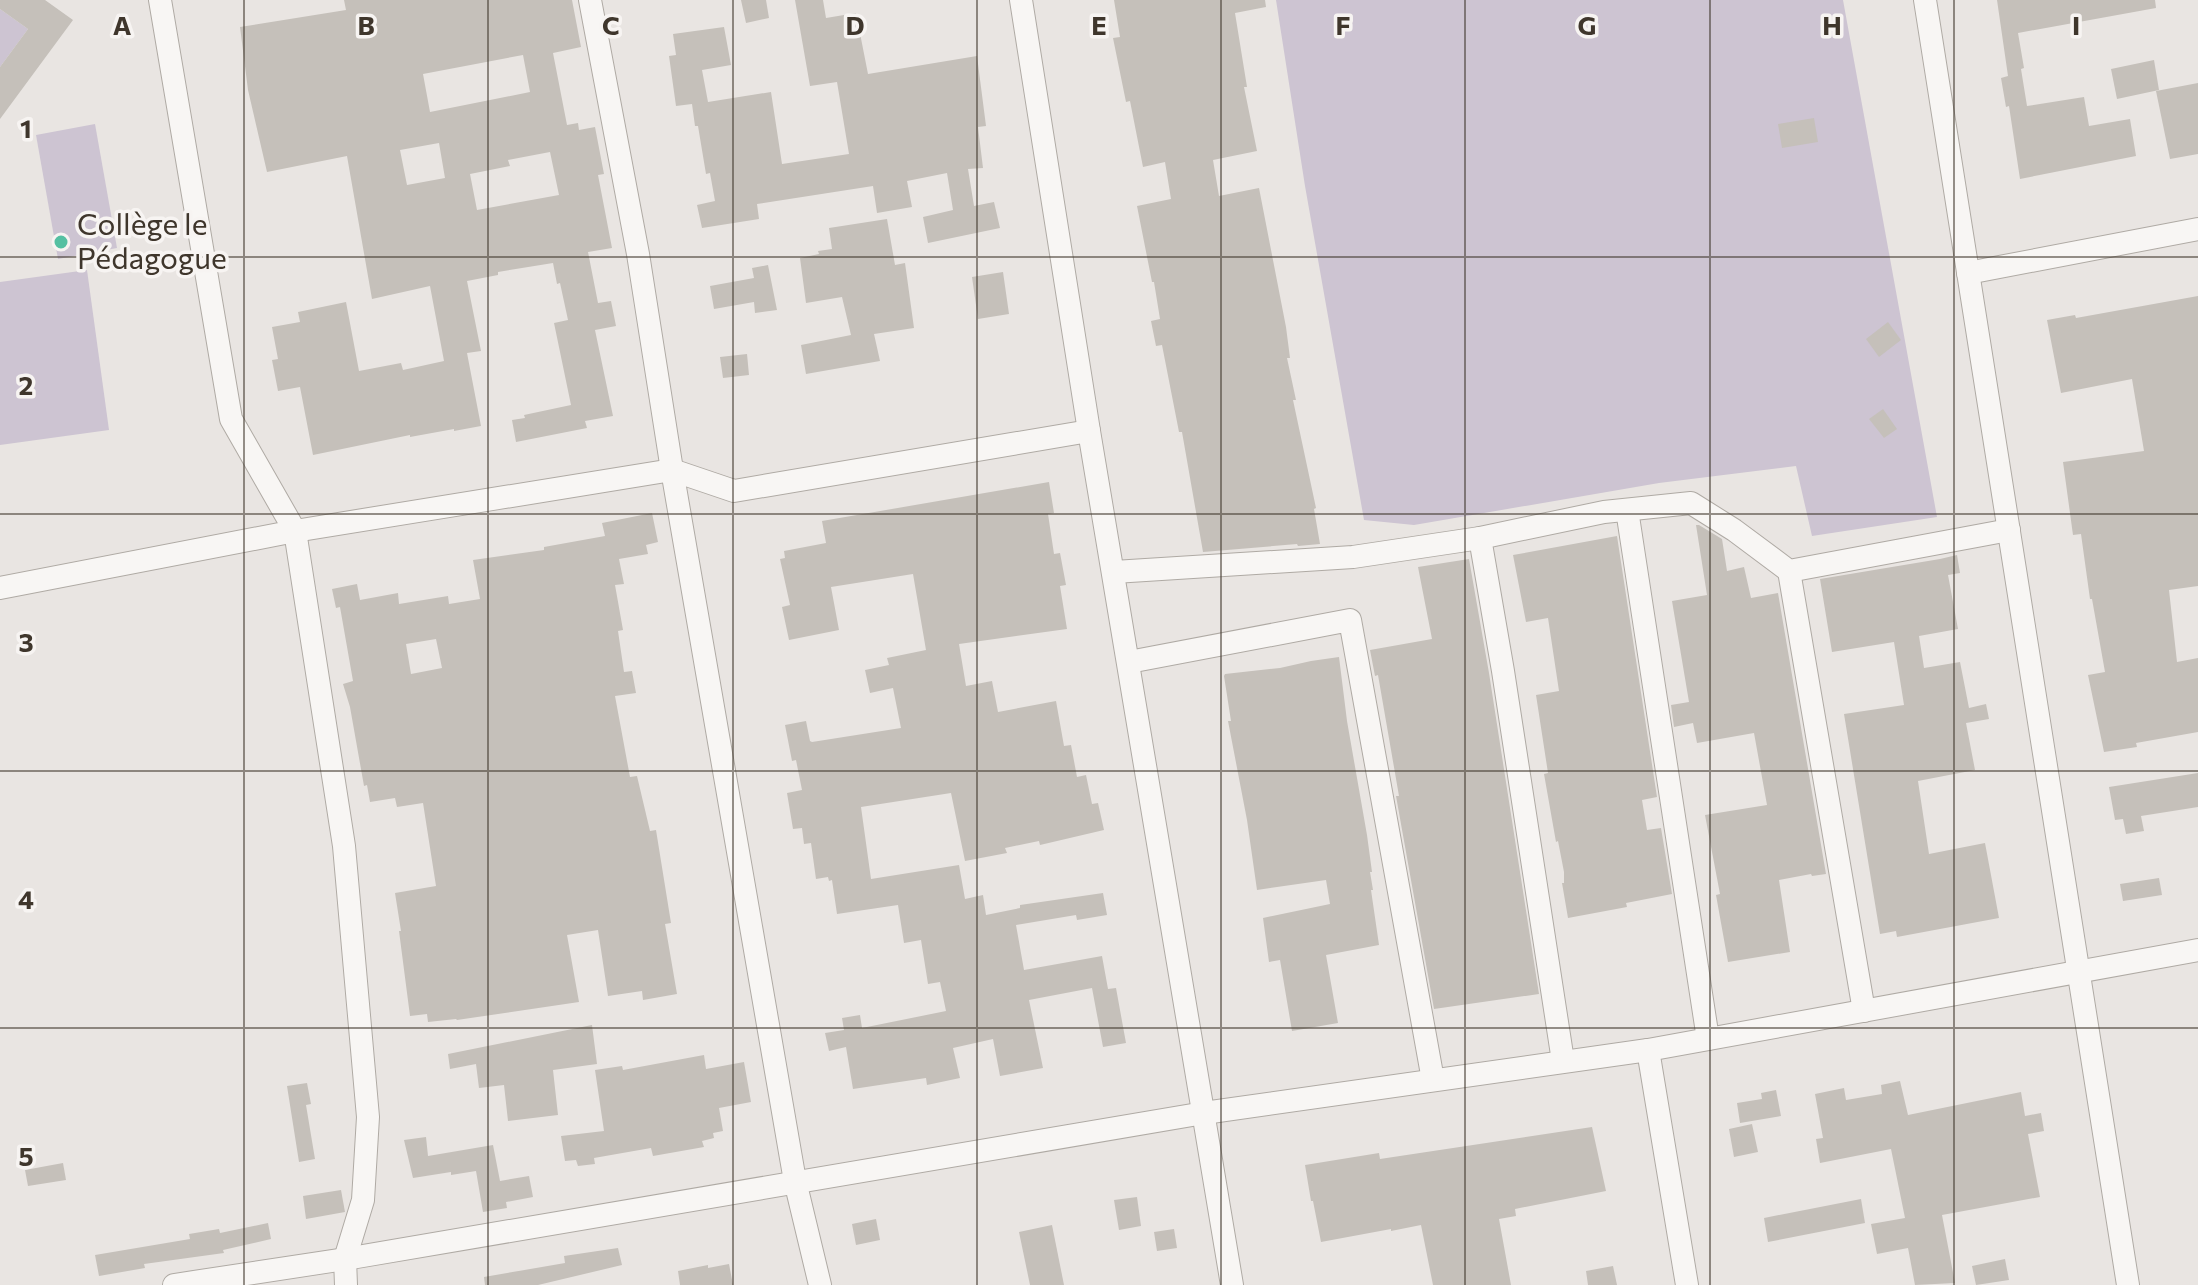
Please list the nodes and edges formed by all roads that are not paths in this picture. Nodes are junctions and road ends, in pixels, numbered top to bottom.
1 (160, 0) edge
2 (590, 0) edge
3 (1021, 0) edge
4 (1925, 0) edge
5 (2198, 229) edge
6 (1968, 273) junction
7 (1089, 431) junction
8 (672, 470) junction
9 (1627, 510) junction
10 (2009, 530) junction
11 (295, 531) junction
12 (1480, 538) junction
13 (1789, 571) junction
14 (1114, 572) junction
15 (0, 588) edge
16 (1129, 662) junction
17 (2198, 950) edge
18 (2078, 972) junction
19 (1864, 1011) junction
20 (1708, 1039) junction
21 (1648, 1050) junction
22 (1563, 1061) junction
23 (1433, 1080) junction
24 (1204, 1113) junction
25 (795, 1181) junction
26 (345, 1259) junction
27 (174, 1285) edge
28 (346, 1285) edge
29 (820, 1285) edge
30 (1232, 1285) edge
31 (1687, 1285) edge
32 (2128, 1285) edge

1 - 11 street
2 - 8 street
3 - 7 street
4 - 6 street
5 - 6 street
6 - 10 street
7 - 8 street
7 - 14 street
8 - 11 street
8 - 25 street
9 - 12 street
9 - 13 street
9 - 20 street
10 - 13 street
10 - 18 street
11 - 15 street
11 - 26 street
12 - 14 street
12 - 22 street
13 - 19 street
14 - 16 street
16 - 23 street
16 - 24 street
17 - 18 street
18 - 19 street
18 - 32 street
19 - 20 street
20 - 21 street
21 - 22 street
21 - 31 street
22 - 23 street
23 - 24 street
24 - 25 street
24 - 30 street
25 - 26 street
25 - 29 street
26 - 27 street
26 - 28 street

